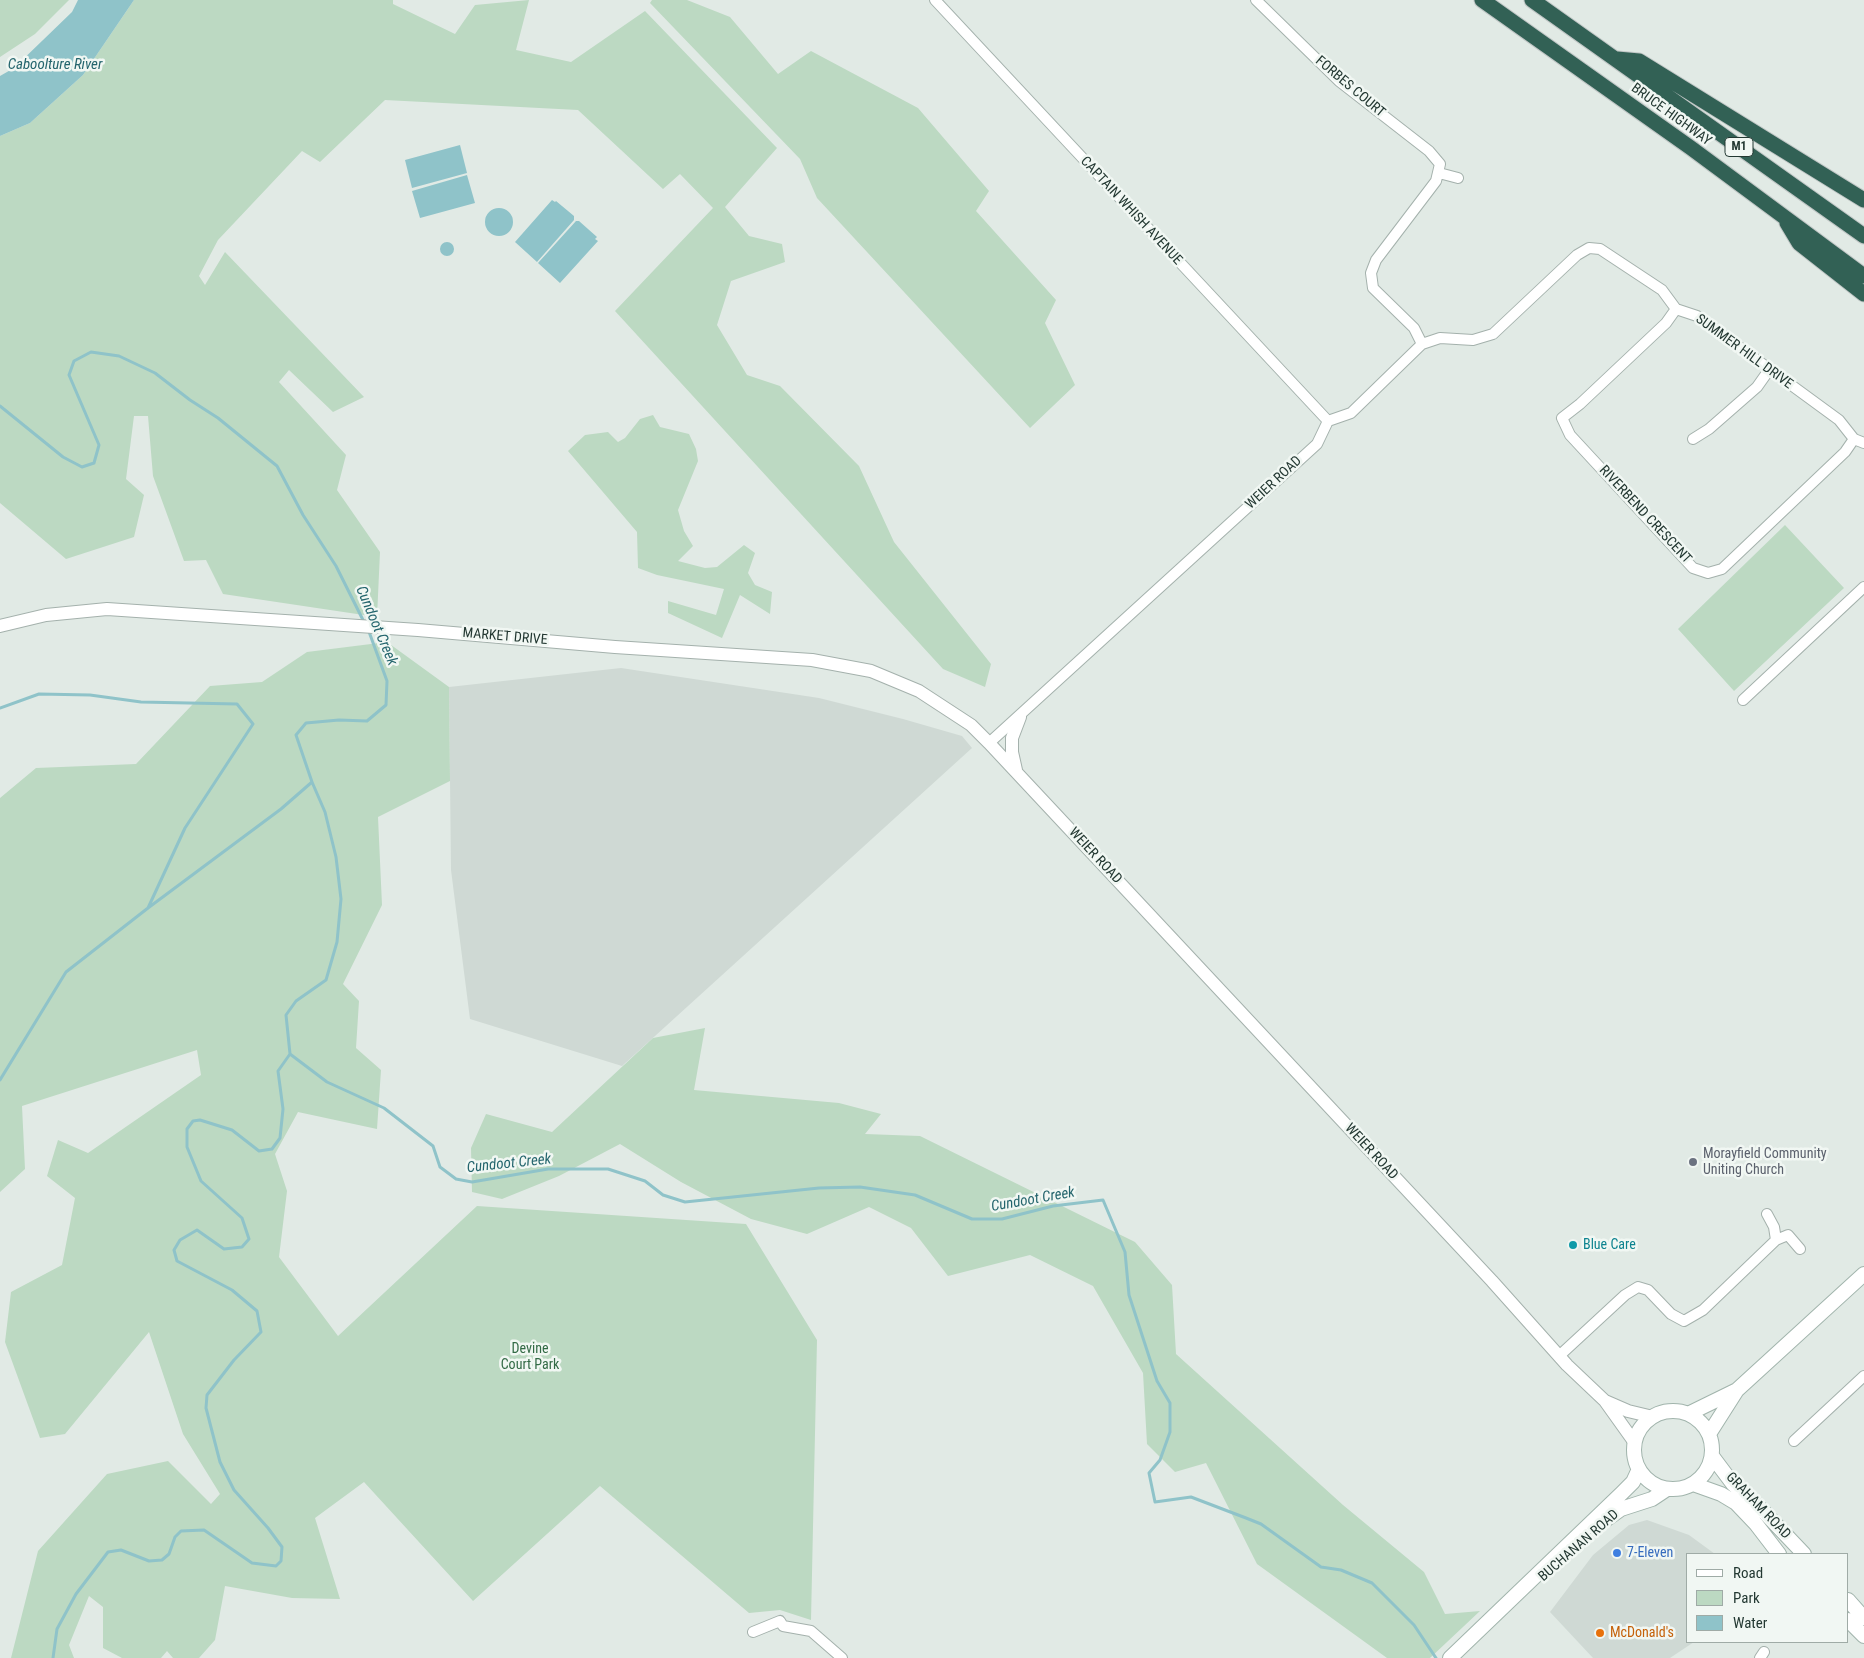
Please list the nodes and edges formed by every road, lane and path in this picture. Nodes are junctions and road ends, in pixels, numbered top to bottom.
1 (935, 0) edge
2 (1256, 0) edge
3 (1482, 0) edge
4 (1532, 0) edge
5 (1613, 58) junction
6 (1439, 173) junction
7 (1458, 178) dead end
8 (1864, 200) edge
9 (1780, 214) junction
10 (1864, 236) edge
11 (1864, 276) edge
12 (1864, 294) edge
13 (1676, 309) junction
14 (1422, 344) junction
15 (1769, 370) junction
16 (1328, 421) junction
17 (1693, 439) dead end
18 (1859, 441) edge
19 (1864, 587) edge
20 (0, 626) edge
21 (1742, 700) dead end
22 (1020, 716) junction
23 (989, 744) junction
24 (1018, 773) junction
25 (1767, 1214) dead end
26 (1776, 1240) junction
27 (1800, 1249) dead end
28 (1864, 1274) edge
29 (1559, 1356) junction
30 (1864, 1376) edge
31 (1737, 1390) junction
32 (1605, 1401) junction
33 (1688, 1414) junction
34 (1653, 1417) junction
35 (1709, 1434) junction
36 (1794, 1441) dead end
37 (1635, 1443) junction
38 (1712, 1456) junction
39 (1639, 1469) junction
40 (1693, 1484) junction
41 (1667, 1489) junction
42 (1777, 1553) edge
43 (1803, 1553) edge
44 (1849, 1601) edge
45 (1497, 1614) junction
46 (1864, 1618) edge
47 (1849, 1621) edge
48 (753, 1632) dead end
49 (1864, 1636) edge
50 (842, 1658) edge
51 (1450, 1658) edge

1 - 16 street, CAPTAIN WHISH AVENUE
2 - 6 street, FORBES COURT
3 - 9 highway, BRUCE HIGHWAY / M1
4 - 5 highway, BRUCE HIGHWAY / M1
5 - 8 highway
5 - 10 highway, BRUCE HIGHWAY / M1
6 - 7 street
6 - 14 street
9 - 11 highway, BRUCE HIGHWAY / M1
9 - 12 highway
13 - 14 street
13 - 15 street, SUMMER HILL DRIVE
13 - 18 street, RIVERBEND CRESCENT
14 - 16 street
15 - 17 street
15 - 18 street, SUMMER HILL DRIVE
16 - 22 street, WEIER ROAD
19 - 21 street
20 - 23 street, MARKET DRIVE
22 - 23 street, WEIER ROAD
22 - 24 street
23 - 24 street, WEIER ROAD
24 - 29 street, WEIER ROAD
25 - 26 street
26 - 27 street
26 - 29 street
28 - 31 main road
29 - 32 street, WEIER ROAD
30 - 36 street
31 - 33 main road
31 - 35 main road
32 - 34 street, WEIER ROAD
32 - 37 street, WEIER ROAD
33 - 34 main road
33 - 35 main road
34 - 37 main road
35 - 38 main road
37 - 39 main road
38 - 40 main road
38 - 43 main road, GRAHAM ROAD
39 - 41 main road
39 - 45 main road, BUCHANAN ROAD
40 - 41 main road
40 - 42 main road, GRAHAM ROAD
41 - 45 main road, BUCHANAN ROAD
44 - 46 main road
45 - 51 main road, BUCHANAN ROAD
47 - 49 main road
48 - 50 street

